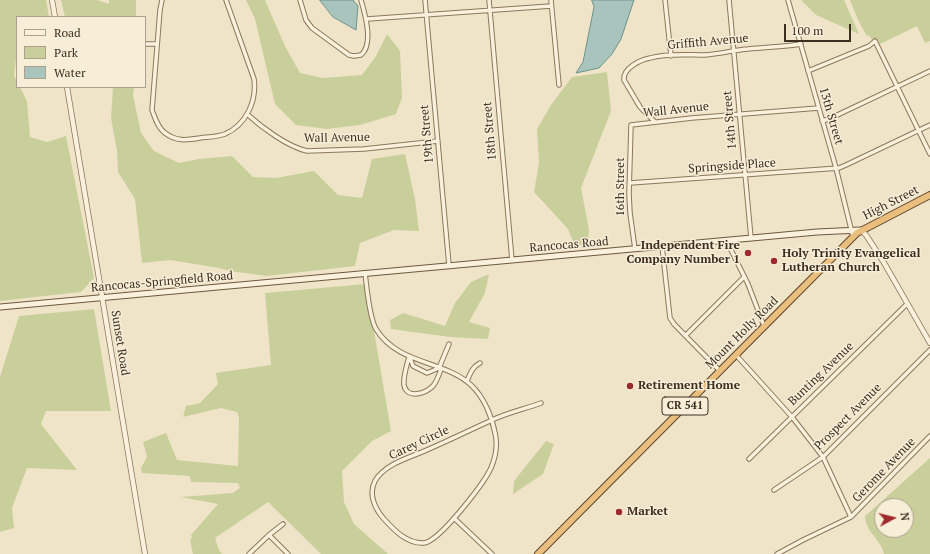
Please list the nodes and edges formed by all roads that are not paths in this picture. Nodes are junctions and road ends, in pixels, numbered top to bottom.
1 (52, 0) edge
2 (162, 0) edge
3 (226, 0) edge
4 (300, 0) edge
5 (361, 0) edge
6 (425, 0) edge
7 (489, 0) edge
8 (551, 0) edge
9 (665, 0) edge
10 (729, 0) edge
11 (788, 0) edge
12 (551, 6) junction
13 (490, 11) junction
14 (427, 15) junction
15 (55, 16) edge
16 (367, 20) junction
17 (146, 44) edge
18 (157, 44) junction
19 (800, 44) junction
20 (733, 51) junction
21 (671, 56) junction
22 (808, 71) junction
23 (930, 71) edge
24 (559, 85) dead end
25 (897, 87) junction
26 (67, 88) edge
27 (819, 108) junction
28 (247, 114) junction
29 (739, 114) junction
30 (822, 121) junction
31 (655, 122) junction
32 (631, 124) joint
33 (930, 125) edge
34 (918, 131) junction
35 (438, 141) junction
36 (930, 154) edge
37 (836, 168) junction
38 (745, 175) junction
39 (630, 183) junction
40 (930, 195) edge
41 (861, 230) junction
42 (853, 234) junction
43 (751, 238) junction
44 (726, 240) junction
45 (662, 246) junction
46 (635, 249) junction
47 (512, 260) junction
48 (449, 265) junction
49 (365, 273) junction
50 (326, 277) joint
51 (744, 277) junction
52 (103, 298) junction
53 (907, 304) junction
54 (0, 307) edge
55 (764, 326) junction
56 (686, 335) junction
57 (930, 343) edge
58 (449, 344) dead end
59 (930, 350) edge
60 (736, 355) junction
61 (409, 357) junction
62 (480, 363) dead end
63 (440, 368) junction
64 (720, 370) junction
65 (467, 381) junction
66 (541, 403) dead end
67 (792, 417) junction
68 (491, 420) junction
69 (930, 436) edge
70 (823, 457) junction
71 (749, 459) dead end
72 (774, 490) dead end
73 (852, 517) junction
74 (454, 518) junction
75 (283, 524) dead end
76 (269, 535) junction
77 (145, 554) edge
78 (249, 554) edge
79 (288, 554) edge
80 (492, 554) edge
81 (538, 554) edge
82 (777, 554) edge

1 - 15 street
2 - 18 street
3 - 28 street
4 - 16 street
5 - 16 street
6 - 14 street, 19th Street
7 - 13 street, 18th Street
8 - 12 street
9 - 21 street
10 - 20 street, 14th Street
11 - 19 street, 13th Street
12 - 13 street
12 - 24 street
13 - 14 street
13 - 47 street, 18th Street
14 - 16 street
14 - 35 street, 19th Street
17 - 18 street
18 - 28 street
19 - 20 street, Griffith Avenue
19 - 22 street, 13th Street
20 - 21 street, Griffith Avenue
20 - 29 street, 14th Street
21 - 31 street, Griffith Avenue
22 - 25 street
22 - 27 street, 13th Street
23 - 25 street
25 - 30 street
25 - 34 street
26 - 52 street, Sunset Road
27 - 29 street, Wall Avenue
27 - 30 street, 13th Street
28 - 35 street, Wall Avenue
29 - 31 street, Wall Avenue
29 - 38 street, 14th Street
30 - 37 street, 13th Street
31 - 32 street, Wall Avenue
32 - 39 street, 16th Street
33 - 34 street, Springside Place
34 - 36 street
34 - 37 street, Springside Place
35 - 48 street, 19th Street
37 - 38 street, Springside Place
37 - 42 street, 13th Street
38 - 39 street, Springside Place
38 - 43 street, 14th Street
39 - 46 street, 16th Street
40 - 41 highway, High Street / CR 541
41 - 42 highway, Mount Holly Road / CR 541
41 - 53 street
42 - 43 main road, Rancocas Road
42 - 55 highway, Mount Holly Road / CR 541
43 - 44 main road, Rancocas Road
44 - 45 main road, Rancocas Road
44 - 51 street
45 - 46 main road, Rancocas Road
45 - 56 street
46 - 47 main road, Rancocas Road
47 - 48 main road, Rancocas Road
48 - 49 main road, Rancocas Road
49 - 50 main road, Rancocas Road
49 - 61 street
50 - 52 main road, Rancocas-Springfield Road
51 - 55 street
51 - 56 street
52 - 54 main road, Rancocas-Springfield Road
52 - 77 street, Sunset Road
53 - 57 street
53 - 67 street, Bunting Avenue
55 - 60 highway, Mount Holly Road / CR 541
56 - 64 street
58 - 63 street
59 - 70 street, Prospect Avenue
60 - 64 highway, Mount Holly Road / CR 541
60 - 67 street
61 - 63 street
61 - 63 street
61 - 63 street
62 - 65 street
63 - 65 street
64 - 81 highway, Mount Holly Road / CR 541
65 - 68 street, Carey Circle
66 - 68 street
67 - 70 street
67 - 71 street, Bunting Avenue
68 - 74 street, Carey Circle
68 - 74 street, Carey Circle
69 - 73 street, Gerome Avenue
70 - 72 street, Prospect Avenue
70 - 73 street
73 - 82 street
74 - 80 street
75 - 76 street
76 - 78 street
76 - 79 street

